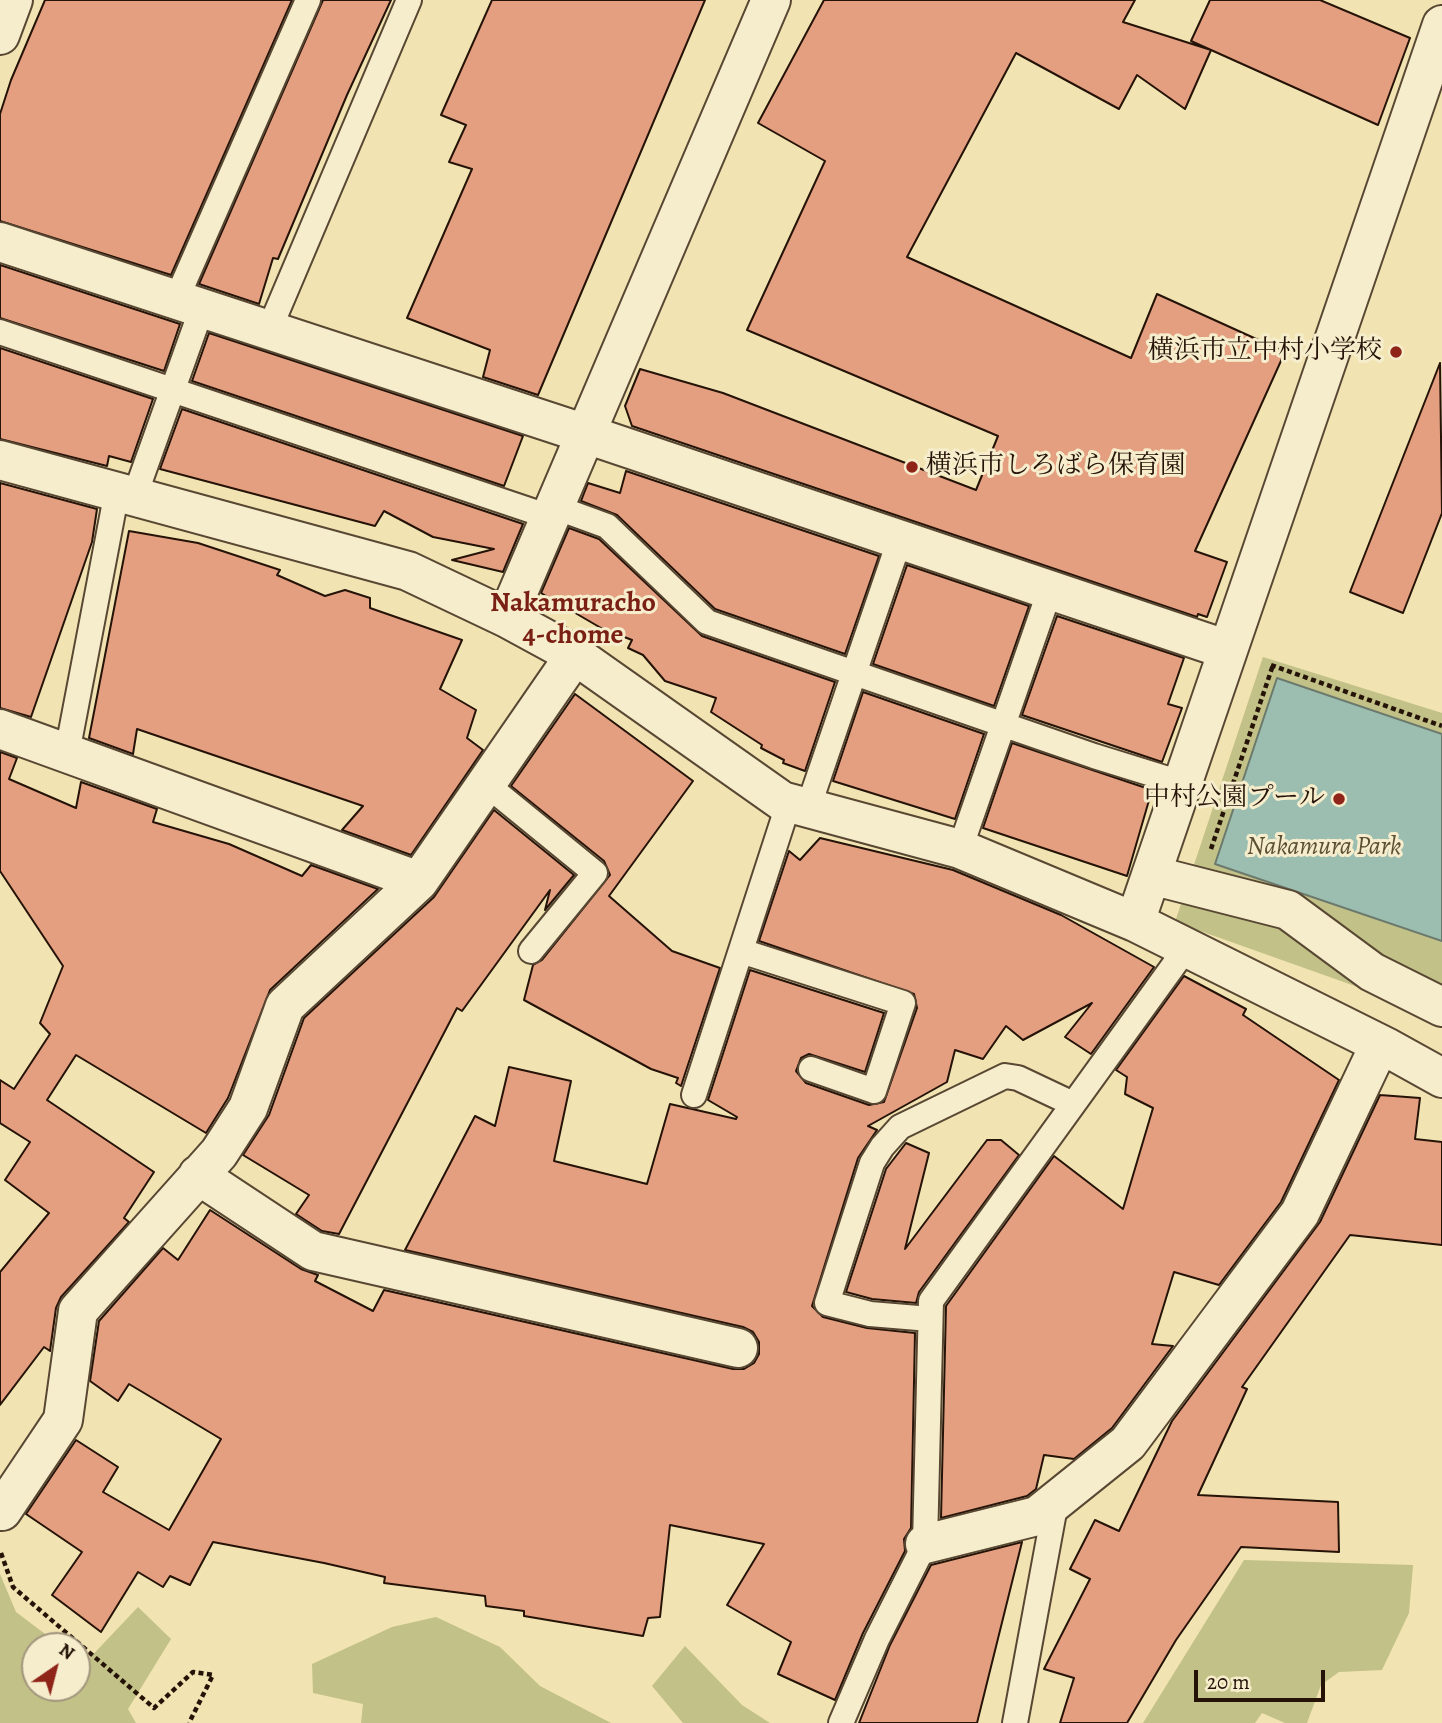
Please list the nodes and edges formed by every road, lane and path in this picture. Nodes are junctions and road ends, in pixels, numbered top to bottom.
1 (13, 0) edge
2 (309, 0) edge
3 (409, 0) edge
4 (771, 0) edge
5 (1442, 25) edge
6 (0, 35) edge
7 (0, 242) edge
8 (189, 304) junction
9 (269, 330) junction
10 (0, 332) edge
11 (172, 391) junction
12 (586, 434) junction
13 (0, 460) edge
14 (126, 493) junction
15 (553, 512) junction
16 (900, 539) junction
17 (1050, 590) junction
18 (508, 618) junction
19 (1228, 650) junction
20 (575, 655) junction
21 (1273, 666) junction
22 (854, 674) junction
23 (1004, 725) junction
24 (1442, 726) edge
25 (0, 729) edge
26 (67, 753) junction
27 (1181, 783) junction
28 (486, 784) junction
29 (799, 805) junction
30 (960, 849) junction
31 (1151, 875) junction
32 (419, 881) junction
33 (1199, 886) junction
34 (1135, 922) junction
35 (1187, 947) junction
36 (531, 951) dead end
37 (741, 951) junction
38 (1442, 1007) edge
39 (1380, 1044) junction
40 (811, 1069) dead end
41 (1442, 1078) edge
42 (694, 1096) dead end
43 (1073, 1104) junction
44 (198, 1175) junction
45 (930, 1319) junction
46 (738, 1348) dead end
47 (1056, 1501) junction
48 (2, 1511) edge
49 (925, 1544) junction
50 (0, 1551) edge
51 (188, 1723) edge
52 (841, 1723) edge
53 (1015, 1723) edge

1 - 6 street
2 - 8 lane
3 - 9 lane
4 - 12 street
5 - 19 street
7 - 8 street
8 - 9 street
8 - 11 lane
9 - 12 street
10 - 11 lane
11 - 14 lane
11 - 15 lane
12 - 15 street
12 - 16 street
13 - 14 street
14 - 18 street
14 - 26 lane
15 - 18 street
15 - 22 lane
16 - 17 street
16 - 22 lane
17 - 19 street
17 - 23 lane
18 - 20 street
19 - 21 path
19 - 27 street
20 - 28 street
20 - 29 street
21 - 24 path
21 - 33 path
22 - 23 lane
22 - 29 lane
23 - 27 lane
23 - 30 lane
25 - 26 street
26 - 32 street
27 - 31 street
28 - 32 street
28 - 36 lane
29 - 30 street
29 - 37 lane
30 - 34 street
31 - 33 street
31 - 34 street
32 - 44 street
33 - 38 street
34 - 35 street
35 - 39 street
35 - 43 lane
37 - 40 lane
37 - 42 lane
39 - 41 street
39 - 47 street
43 - 45 lane
43 - 45 lane
44 - 46 street
44 - 48 street
45 - 49 lane
47 - 49 street
47 - 53 lane
49 - 52 lane
50 - 51 path

